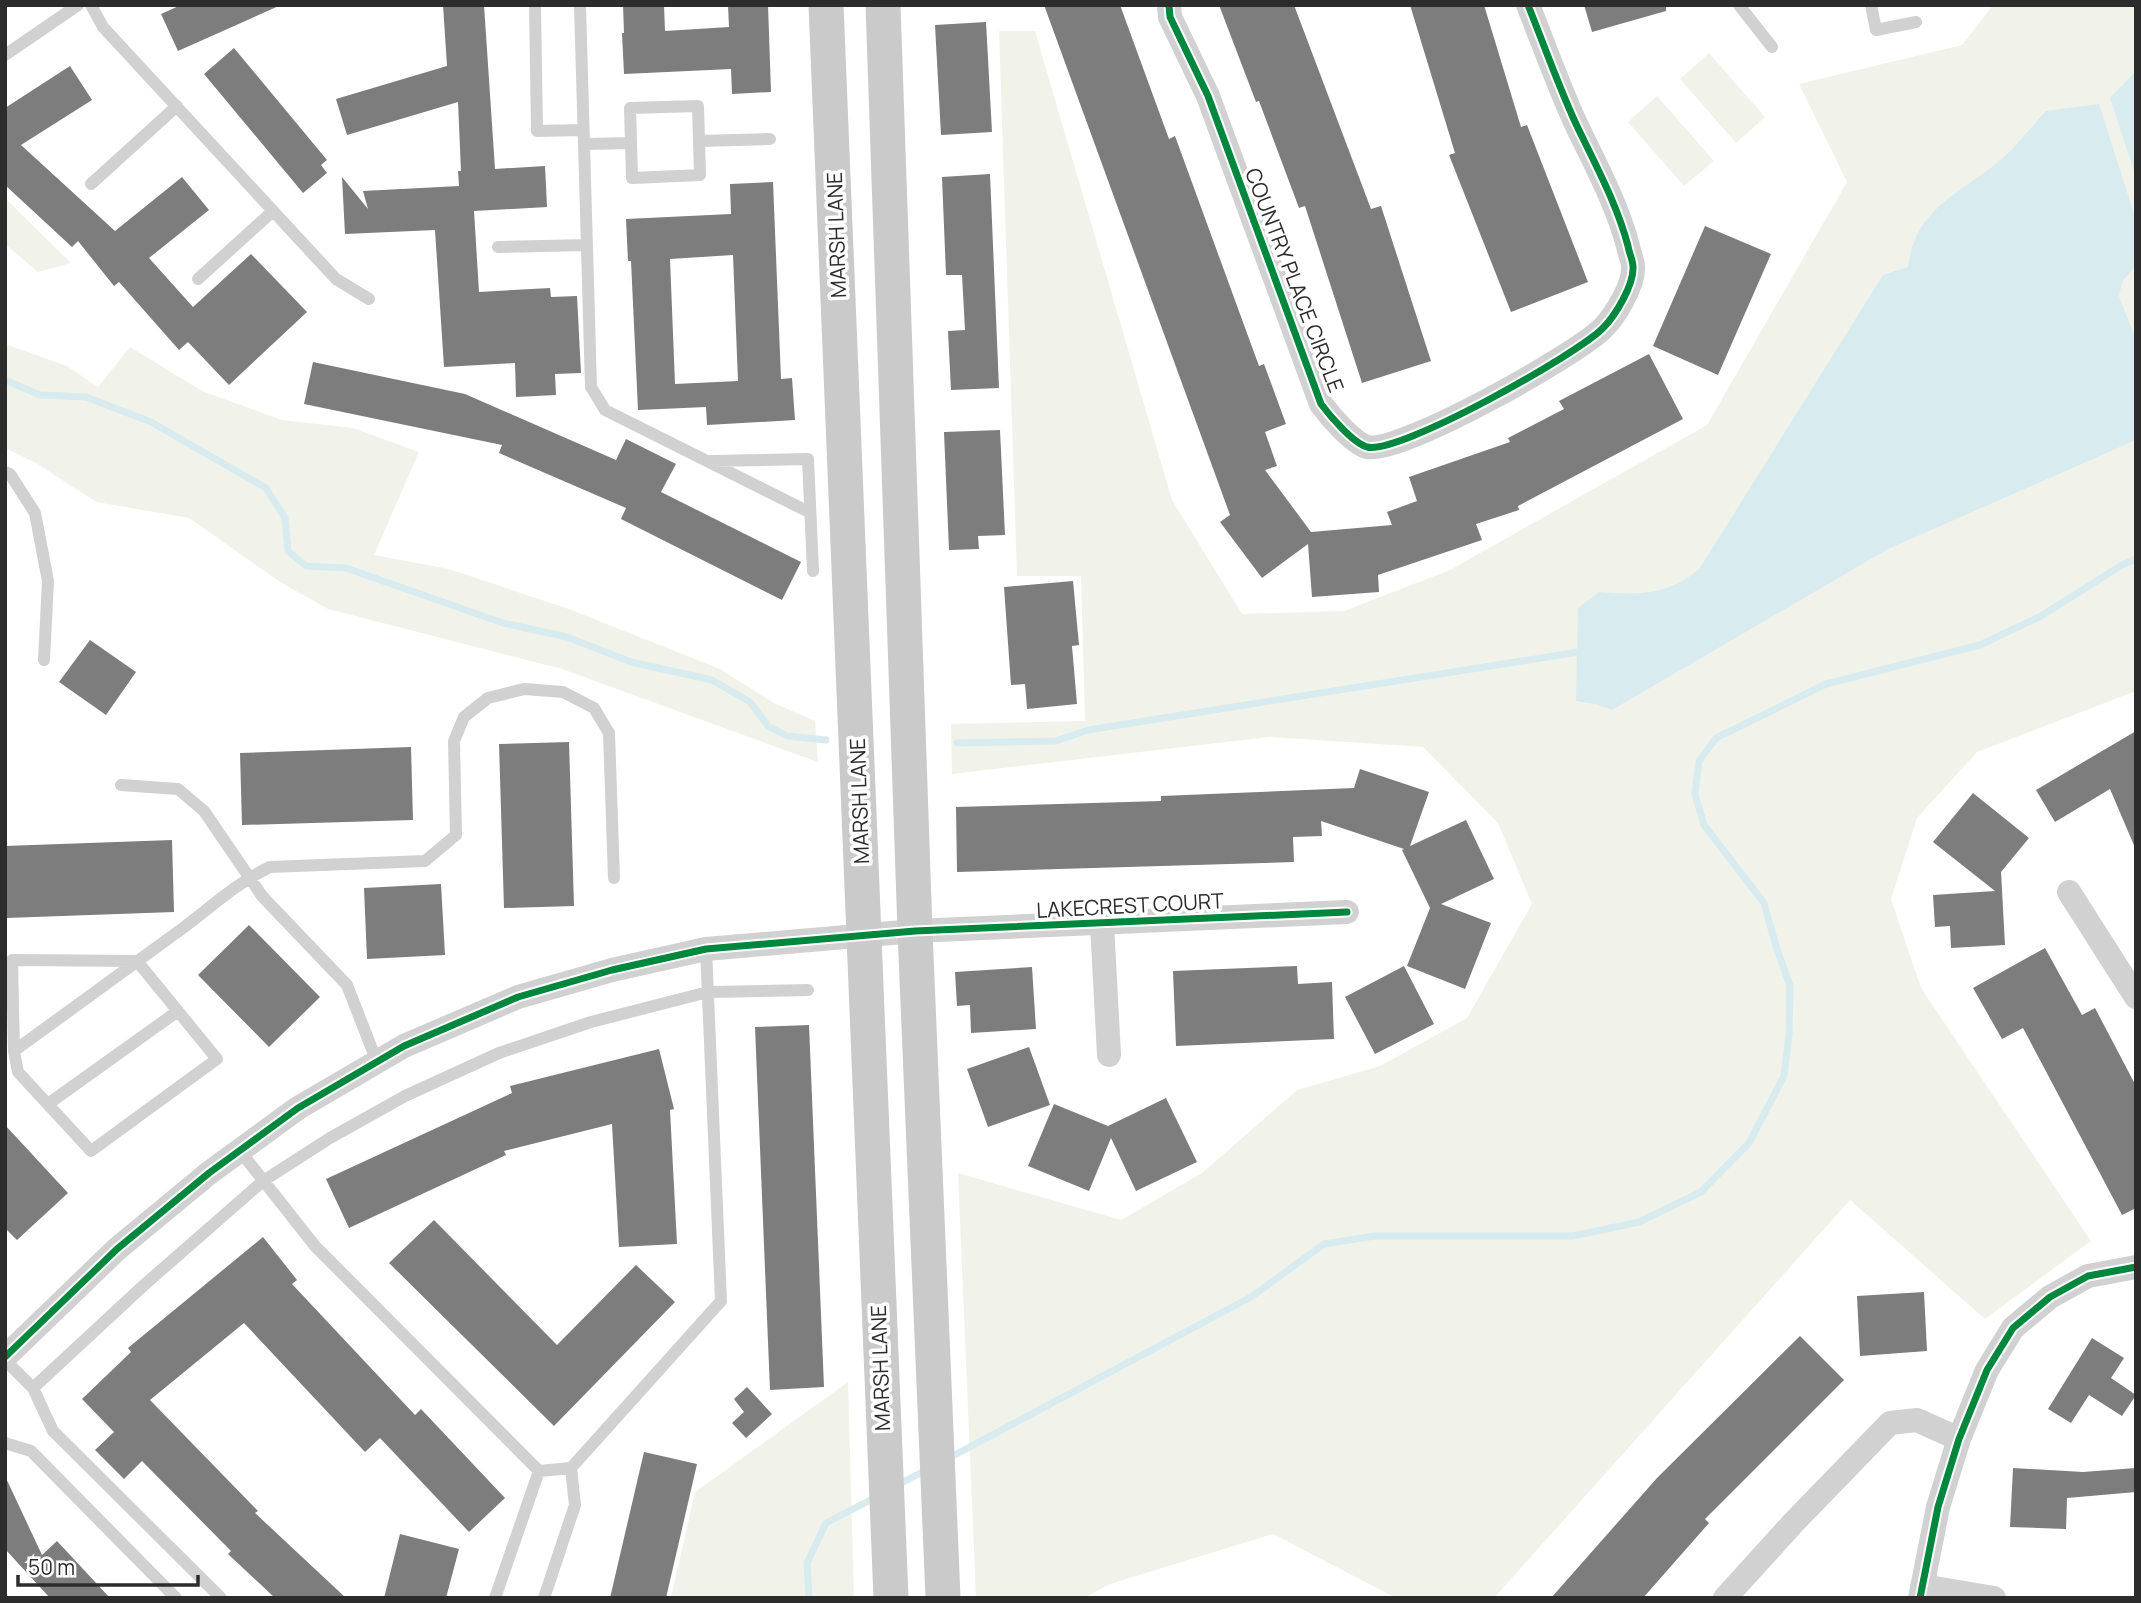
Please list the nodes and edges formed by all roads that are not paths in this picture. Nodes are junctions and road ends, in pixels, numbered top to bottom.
1 (78, 5) edge
2 (90, 5) edge
3 (535, 5) edge
4 (580, 5) edge
5 (827, 5) edge
6 (883, 5) edge
7 (1169, 5) edge
8 (1528, 5) edge
9 (1739, 5) edge
10 (1871, 5) edge
11 (1916, 22) dead end
12 (1772, 47) dead end
13 (5, 55) edge
14 (177, 106) junction
15 (583, 130) junction
16 (770, 139) dead end
17 (699, 141) junction
18 (631, 143) junction
19 (584, 144) junction
20 (91, 184) dead end
21 (273, 211) junction
22 (587, 245) junction
23 (498, 247) dead end
24 (198, 279) dead end
25 (369, 299) dead end
26 (707, 461) junction
27 (5, 472) edge
28 (809, 512) junction
29 (813, 571) dead end
30 (44, 660) dead end
31 (121, 785) dead end
32 (249, 877) junction
33 (614, 878) dead end
34 (2068, 892) dead end
35 (1347, 912) dead end
36 (1102, 924) junction
37 (915, 931) junction
38 (865, 935) junction
39 (706, 950) junction
40 (137, 961) junction
41 (808, 990) dead end
42 (708, 992) junction
43 (2136, 997) edge
44 (178, 1012) junction
45 (14, 1051) junction
46 (1109, 1055) dead end
47 (377, 1062) junction
48 (48, 1104) junction
49 (240, 1151) junction
50 (263, 1181) junction
51 (2136, 1267) edge
52 (5, 1359) edge
53 (33, 1388) junction
54 (1959, 1439) junction
55 (5, 1443) edge
56 (571, 1468) junction
57 (539, 1471) junction
58 (1921, 1592) edge
59 (176, 1598) edge
60 (221, 1598) edge
61 (495, 1598) edge
62 (544, 1598) edge
63 (891, 1598) edge
64 (943, 1598) edge
65 (1725, 1598) edge
66 (1994, 1598) edge

1 - 13 lane
2 - 14 lane
3 - 15 lane
4 - 15 lane
5 - 38 main road, MARSH LANE
6 - 37 main road
7 - 8 street, COUNTRY PLACE CIRCLE
9 - 12 lane
10 - 11 lane
14 - 20 lane
14 - 21 lane
15 - 19 lane
16 - 17 lane
17 - 18 lane
17 - 18 lane
18 - 19 lane
19 - 22 lane
21 - 24 lane
21 - 25 lane
22 - 23 lane
22 - 26 lane
26 - 28 lane
26 - 28 lane
27 - 30 lane
28 - 29 lane
31 - 32 lane
32 - 33 lane
32 - 40 lane
32 - 47 lane
34 - 43 street
35 - 36 street, LAKECREST COURT
36 - 37 street, LAKECREST COURT
36 - 46 street
37 - 38 street, LAKECREST COURT
37 - 64 main road
38 - 39 street, LAKECREST COURT
38 - 63 main road, MARSH LANE
39 - 42 lane
39 - 47 street, LAKECREST COURT
40 - 44 lane
40 - 45 lane
40 - 45 lane
41 - 42 lane
42 - 50 lane
42 - 56 lane
44 - 48 lane
44 - 48 lane
45 - 48 lane
47 - 49 street, LAKECREST COURT
49 - 50 lane
49 - 52 street, LAKECREST COURT
50 - 53 lane
50 - 57 lane
51 - 54 street
52 - 53 lane
53 - 60 lane
54 - 58 street
54 - 65 street
55 - 59 lane
56 - 57 lane
56 - 62 lane
57 - 61 lane
58 - 66 street

